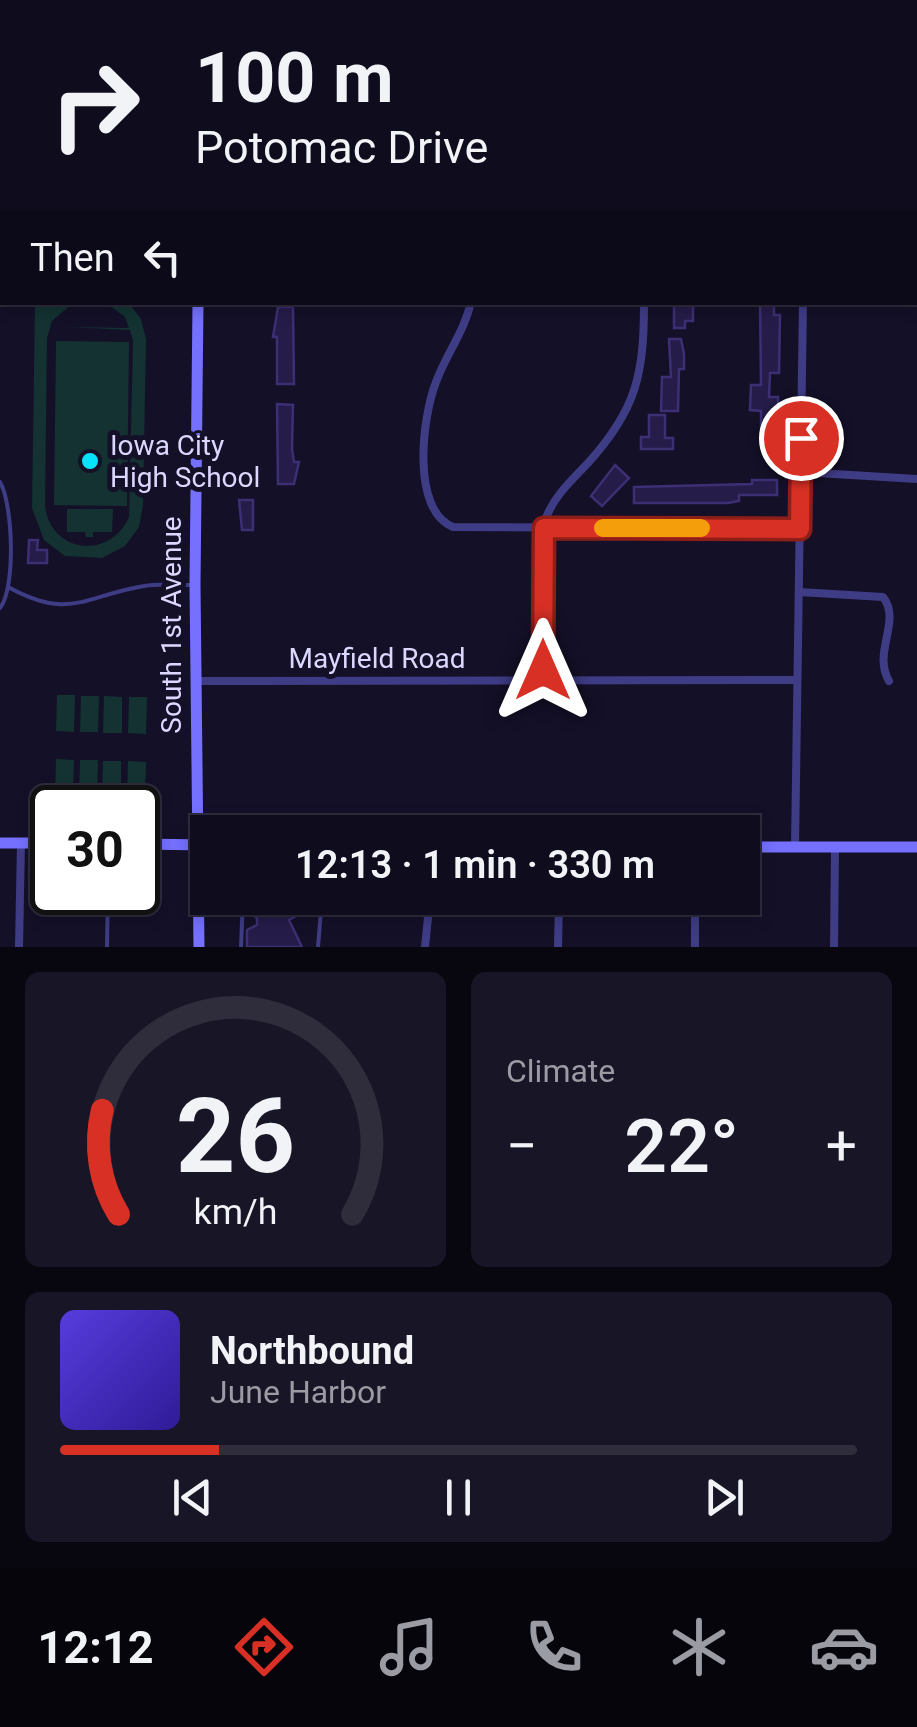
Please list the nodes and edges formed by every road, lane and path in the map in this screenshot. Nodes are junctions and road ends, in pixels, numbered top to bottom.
1 (198, 305) edge
2 (470, 305) edge
3 (644, 305) edge
4 (803, 305) edge
5 (801, 472) junction
6 (917, 479) edge
7 (0, 482) edge
8 (544, 528) junction
9 (800, 529) junction
10 (195, 585) junction
11 (8, 588) junction
12 (799, 592) junction
13 (0, 608) edge
14 (196, 680) junction
15 (543, 680) junction
16 (798, 680) junction
17 (889, 681) dead end
18 (203, 815) edge
19 (0, 843) edge
20 (21, 843) junction
21 (30, 843) edge
22 (160, 844) edge
23 (190, 845) edge
24 (760, 847) edge
25 (795, 847) junction
26 (835, 847) junction
27 (917, 848) edge
28 (107, 915) edge
29 (201, 915) edge
30 (242, 915) edge
31 (321, 915) edge
32 (428, 915) edge
33 (559, 915) edge
34 (695, 915) edge
35 (19, 947) edge
36 (106, 947) edge
37 (199, 947) edge
38 (241, 947) edge
39 (318, 947) edge
40 (425, 947) edge
41 (558, 947) edge
42 (695, 947) edge
43 (834, 947) edge

1 - 10 main road, South 1st Avenue
2 - 8 street
3 - 8 street
4 - 5 street
5 - 6 street
5 - 9 street
7 - 11 lane
8 - 9 street
8 - 15 street
9 - 12 street
10 - 11 lane
10 - 14 main road, South 1st Avenue
11 - 13 lane
12 - 16 street
12 - 17 street
14 - 15 street, Mayfield Road
14 - 18 main road, South 1st Avenue
15 - 16 street, Mayfield Road
16 - 25 street
19 - 20 main road
20 - 21 main road
20 - 35 street
22 - 23 main road
24 - 25 main road
25 - 26 main road
26 - 27 main road
26 - 43 street
28 - 36 lane
29 - 37 main road, South 1st Avenue
30 - 38 lane
31 - 39 lane
32 - 40 street
33 - 41 street
34 - 42 street

